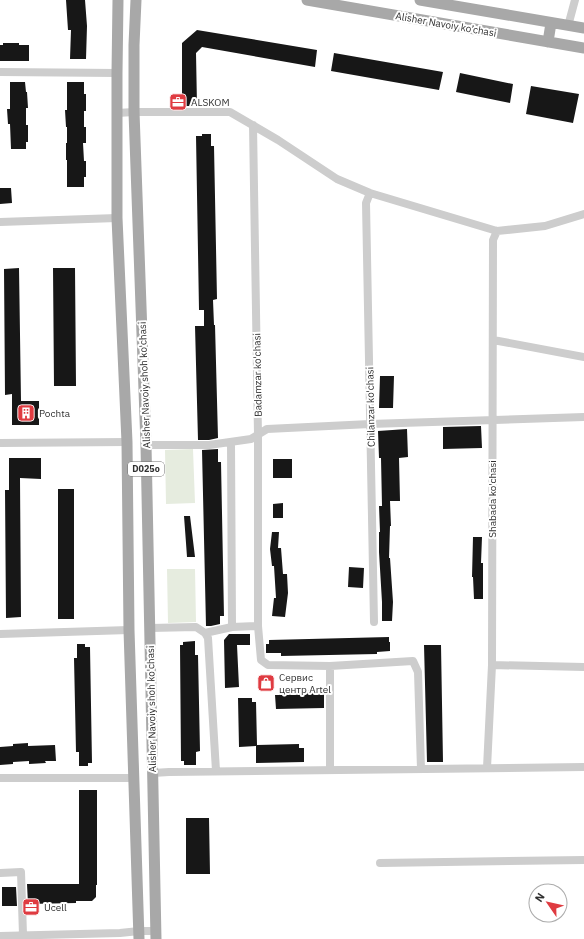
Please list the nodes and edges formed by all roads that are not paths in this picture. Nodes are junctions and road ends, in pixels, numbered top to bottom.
1 (118, 0) edge
2 (136, 0) edge
3 (307, 0) edge
4 (420, 0) edge
5 (575, 0) edge
6 (334, 2) edge
7 (552, 23) junction
8 (568, 26) junction
9 (584, 28) edge
10 (548, 42) junction
11 (584, 48) edge
12 (0, 72) edge
13 (117, 73) junction
14 (134, 112) junction
15 (117, 113) junction
16 (252, 125) junction
17 (370, 193) junction
18 (584, 214) edge
19 (117, 218) junction
20 (0, 222) edge
21 (496, 231) junction
22 (493, 340) junction
23 (584, 357) edge
24 (584, 417) edge
25 (492, 420) junction
26 (370, 424) junction
27 (258, 435) junction
28 (127, 442) junction
29 (231, 442) junction
30 (0, 443) edge
31 (146, 445) junction
32 (374, 622) dead end
33 (258, 626) junction
34 (232, 627) junction
35 (150, 628) junction
36 (129, 630) junction
37 (205, 633) junction
38 (0, 634) edge
39 (492, 665) junction
40 (330, 666) junction
41 (584, 666) edge
42 (584, 767) edge
43 (487, 768) junction
44 (421, 769) junction
45 (330, 770) junction
46 (216, 771) junction
47 (153, 773) junction
48 (0, 778) edge
49 (133, 778) junction
50 (584, 860) edge
51 (380, 863) dead end
52 (0, 873) edge
53 (139, 935) edge
54 (156, 935) edge
55 (0, 936) edge
56 (22, 936) junction

1 - 13 main road, Alisher Navoiy shoh ko'chasi / D025o
2 - 14 main road, Alisher Navoiy shoh ko'chasi / D025o
3 - 6 main road, Alisher Navoiy ko’chasi
4 - 7 main road, Alisher Navoiy ko’chasi
5 - 8 street
6 - 10 main road, Alisher Navoiy ko’chasi
7 - 8 main road, Alisher Navoiy ko’chasi
7 - 10 main road
8 - 9 main road, Alisher Navoiy ko’chasi
10 - 11 main road, Alisher Navoiy ko’chasi
12 - 13 street
13 - 15 main road, Alisher Navoiy shoh ko'chasi / D025o
14 - 15 street
14 - 16 street
14 - 31 main road, Alisher Navoiy shoh ko'chasi / D025o
15 - 19 main road, Alisher Navoiy shoh ko'chasi / D025o
16 - 17 street
16 - 27 street, Badamzar ko'chasi
17 - 21 street
17 - 26 street, Chilanzar ko'chasi
18 - 21 street
19 - 20 street
19 - 28 main road, Alisher Navoiy shoh ko'chasi / D025o
21 - 22 street, Shabada ko'chasi
22 - 23 street
22 - 25 street, Shabada ko'chasi
24 - 25 street
25 - 26 street
25 - 39 street, Shabada ko'chasi
26 - 27 street
26 - 32 street, Chilanzar ko'chasi
27 - 29 street
27 - 33 street, Badamzar ko'chasi
28 - 30 street
28 - 36 main road, Alisher Navoiy shoh ko'chasi / D025o
29 - 31 street
29 - 34 street
31 - 35 main road, Alisher Navoiy shoh ko'chasi / D025o
33 - 34 street
33 - 40 street, Badamzar ko'chasi
34 - 37 street
35 - 37 street
35 - 47 main road, Alisher Navoiy shoh ko'chasi / D025o
36 - 38 street
36 - 49 main road, Alisher Navoiy shoh ko'chasi / D025o
37 - 46 street
39 - 41 street
39 - 43 street, Shabada ko'chasi
40 - 44 street, Badamzar ko'chasi
40 - 45 street
42 - 43 street
43 - 44 street
44 - 45 street
45 - 46 street
46 - 47 street
47 - 54 main road, Alisher Navoiy shoh ko'chasi / D025o
48 - 49 street
49 - 53 main road, Alisher Navoiy shoh ko'chasi / D025o
50 - 51 street
52 - 56 street
53 - 54 street
53 - 56 street
55 - 56 street

